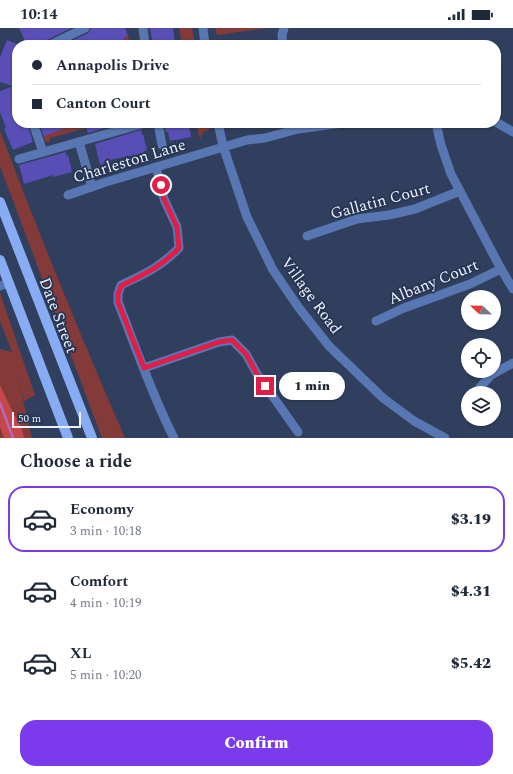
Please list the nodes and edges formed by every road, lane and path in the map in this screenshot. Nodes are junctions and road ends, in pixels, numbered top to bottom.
1 (84, 28) edge
2 (143, 28) edge
3 (203, 28) edge
4 (284, 28) edge
5 (60, 40) edge
6 (145, 40) edge
7 (204, 40) edge
8 (283, 40) edge
9 (501, 124) edge
10 (34, 128) edge
11 (128, 128) edge
12 (159, 128) edge
13 (219, 128) edge
14 (290, 128) edge
15 (437, 128) edge
16 (512, 129) edge
17 (79, 142) junction
18 (162, 145) dead end
19 (223, 146) junction
20 (43, 152) junction
21 (19, 159) dead end
22 (156, 167) junction
23 (92, 187) junction
24 (460, 191) junction
25 (68, 195) dead end
26 (0, 202) edge
27 (307, 236) dead end
28 (0, 260) edge
29 (501, 269) junction
30 (4, 285) edge
31 (513, 289) edge
32 (376, 321) dead end
33 (513, 363) edge
34 (144, 368) junction
35 (481, 386) edge
36 (298, 432) dead end
37 (68, 438) edge
38 (92, 438) edge
39 (174, 438) edge
40 (445, 438) edge

1 - 5 street
2 - 6 street
3 - 7 street
4 - 8 street
9 - 16 street
10 - 20 street
11 - 17 street
12 - 18 street
13 - 19 street, Village Road
14 - 19 street, Charleston Lane
15 - 24 street
17 - 20 street
17 - 23 street
19 - 22 street, Charleston Lane
19 - 40 street, Village Road
20 - 21 street
22 - 23 street, Charleston Lane
22 - 34 street
23 - 25 street, Charleston Lane
24 - 27 street, Gallatin Court
24 - 29 street
26 - 38 main road, Date Street
28 - 30 main road
29 - 31 street
29 - 32 street, Albany Court
30 - 37 main road
33 - 35 street
34 - 36 street
34 - 39 street

